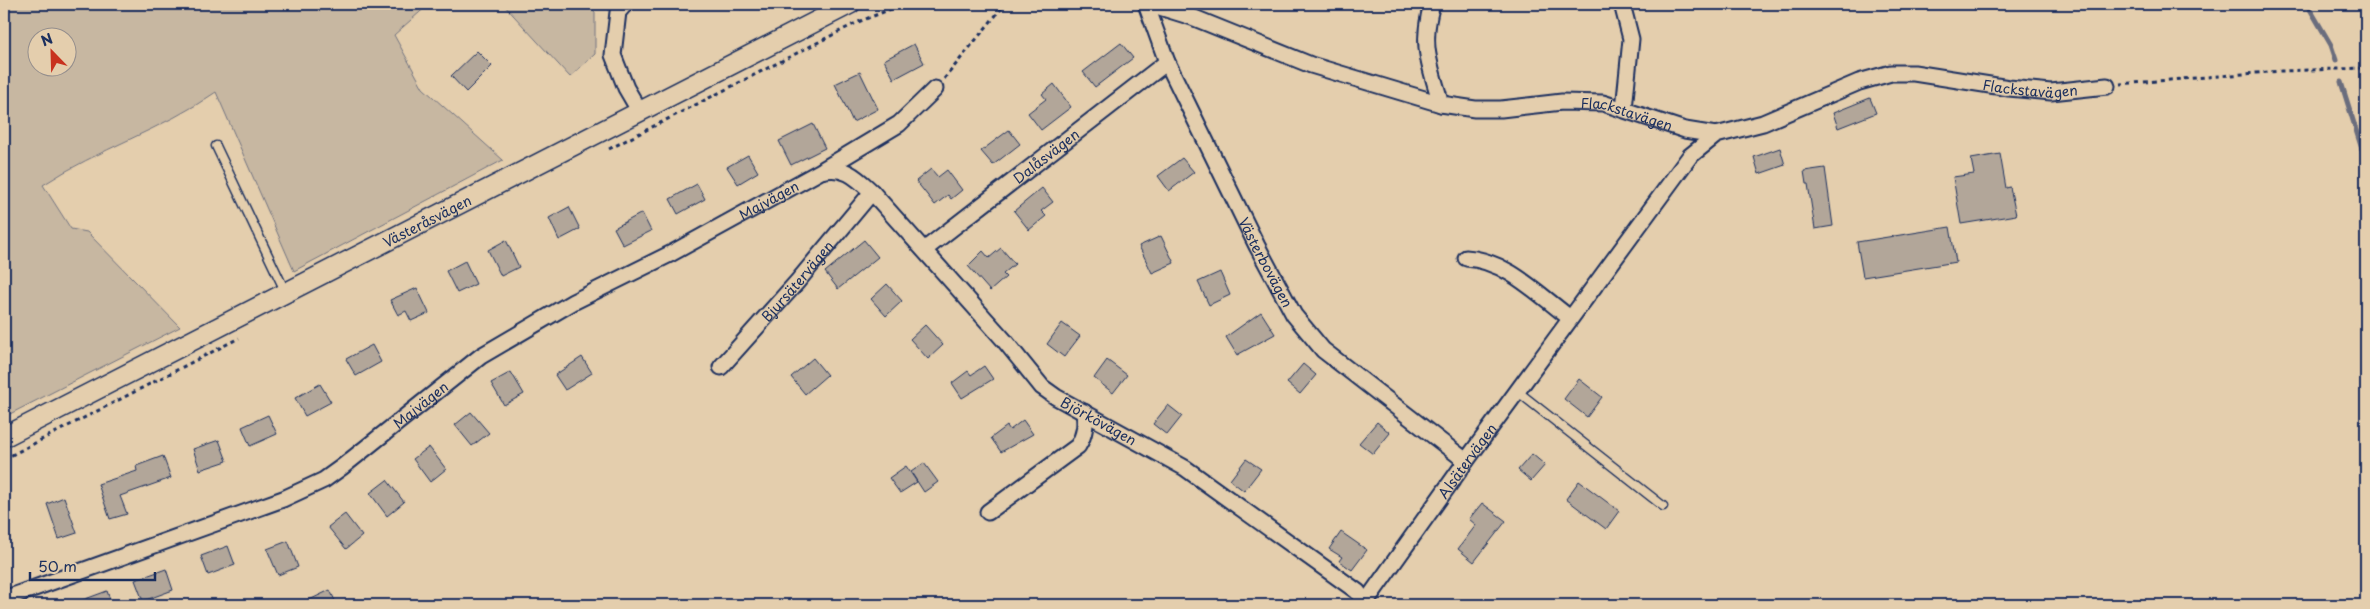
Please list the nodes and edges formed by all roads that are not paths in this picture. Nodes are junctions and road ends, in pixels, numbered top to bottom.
1 (850, 4) edge
2 (1148, 4) edge
3 (1432, 4) edge
4 (1622, 4) edge
5 (616, 7) edge
6 (1167, 62) junction
7 (2107, 86) road end
8 (936, 89) road end
9 (1441, 104) junction
10 (1624, 109) junction
11 (640, 112) junction
12 (1716, 136) junction
13 (216, 146) dead end
14 (821, 171) junction
15 (872, 192) junction
16 (924, 250) junction
17 (1466, 258) dead end
18 (286, 294) junction
19 (1570, 318) junction
20 (721, 367) dead end
21 (1517, 390) junction
22 (1084, 412) junction
23 (4, 438) edge
24 (1466, 461) junction
25 (1662, 506) dead end
26 (988, 512) dead end
27 (4, 599) edge
28 (1365, 604) edge

1 - 11 street, Västeråsvägen
2 - 6 street, Västerbovägen
2 - 9 street, Flackstavägen
3 - 9 street
4 - 10 street
5 - 11 street
6 - 16 street, Dalåsvägen
6 - 24 street, Västerbovägen
7 - 12 street, Flackstavägen
8 - 14 street, Majvägen
9 - 10 street, Flackstavägen
10 - 12 street, Flackstavägen
11 - 18 street, Västeråsvägen
12 - 19 street, Alsätervägen
13 - 18 lane
14 - 15 street, Majvägen
14 - 27 street, Majvägen
15 - 16 street, Björkövägen
15 - 20 street, Bjursätervägen
16 - 22 street, Björkövägen
17 - 19 street
18 - 23 street, Västeråsvägen
19 - 21 street, Alsätervägen
21 - 24 street, Alsätervägen
21 - 25 lane
22 - 26 street
22 - 28 street, Björkövägen
24 - 28 street, Alsätervägen

